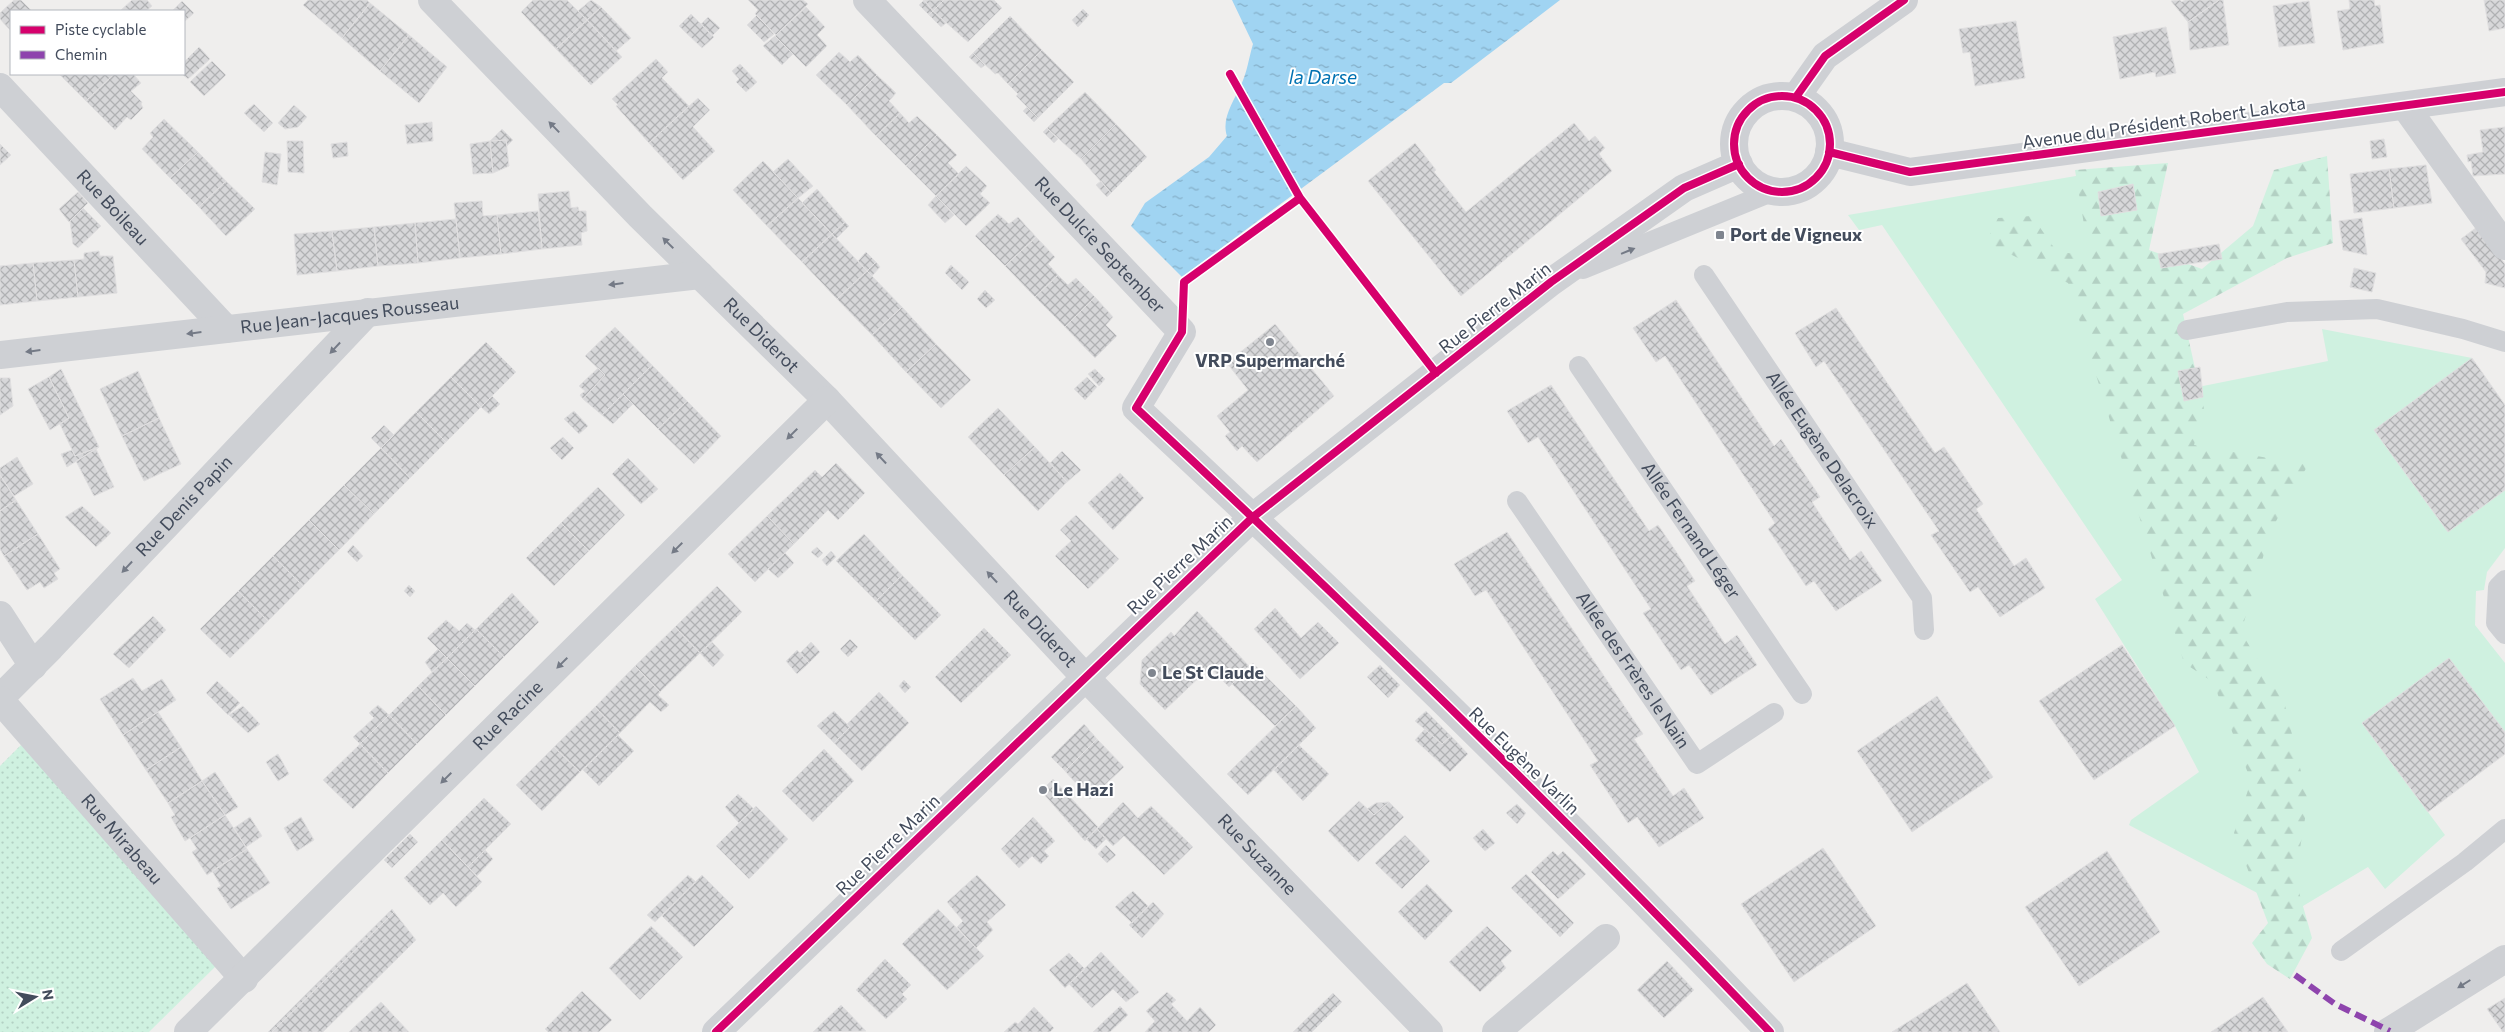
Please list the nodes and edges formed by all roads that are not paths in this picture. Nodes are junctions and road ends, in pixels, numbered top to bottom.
1 (432, 0) edge
2 (867, 0) edge
3 (1904, 0) edge
4 (0, 87) edge
5 (2505, 92) edge
6 (1796, 98) junction
7 (2405, 106) junction
8 (1829, 152) junction
9 (1739, 164) junction
10 (1774, 191) junction
11 (2505, 246) edge
12 (700, 275) junction
13 (1704, 275) dead end
14 (1551, 282) junction
15 (368, 312) junction
16 (226, 329) junction
17 (2186, 330) dead end
18 (2505, 342) edge
19 (0, 355) edge
20 (1579, 366) dead end
21 (827, 400) junction
22 (1517, 501) dead end
23 (1253, 517) junction
24 (2505, 580) edge
25 (0, 616) edge
26 (1924, 630) dead end
27 (2505, 634) edge
28 (32, 666) junction
29 (1084, 676) junction
30 (1802, 694) dead end
31 (0, 699) edge
32 (1774, 713) dead end
33 (2505, 829) edge
34 (1606, 938) dead end
35 (2341, 951) dead end
36 (2505, 959) edge
37 (244, 979) junction
38 (188, 1032) edge
39 (716, 1032) edge
40 (1429, 1032) edge
41 (1496, 1032) edge
42 (1770, 1032) edge
43 (2388, 1032) edge

12 -> 1 street, Rue Diderot
2 - 23 street, Rue Dulcie September
3 - 6 street
4 - 16 street, Rue Boileau
5 - 7 street, Avenue du Président Robert Lakota
6 - 8 street
6 - 9 street
7 - 8 street, Avenue du Président Robert Lakota
7 - 11 street
8 - 10 street
9 - 10 street
9 - 14 street, Rue Pierre Marin
14 -> 10 lane
12 -> 15 street, Rue Jean-Jacques Rousseau
12 - 21 street, Rue Diderot
13 - 26 lane, Allée Eugène Delacroix
14 - 23 street, Rue Pierre Marin
15 - 16 street, Rue Jean-Jacques Rousseau
15 -> 28 street, Rue Denis Papin
16 -> 19 street, Rue Jean-Jacques Rousseau
17 - 18 lane
20 - 30 lane, Allée Fernand Léger
29 -> 21 street, Rue Diderot
21 -> 37 street, Rue Racine
22 - 32 lane, Allée des Frères le Nain
23 - 29 street, Rue Pierre Marin
23 - 42 street, Rue Eugène Varlin
24 - 27 lane
25 - 28 street
28 - 31 street, Rue Denis Papin
29 - 39 street, Rue Pierre Marin
29 - 40 street, Rue Suzanne
31 - 37 street, Rue Mirabeau
33 - 35 lane
34 - 41 street
36 -> 43 street
37 - 38 street, Rue Racine

